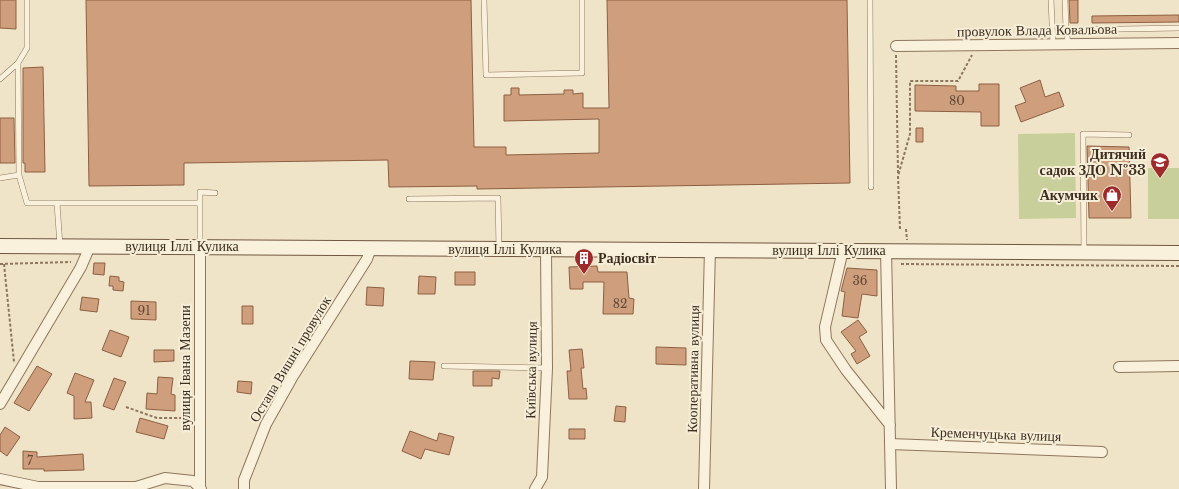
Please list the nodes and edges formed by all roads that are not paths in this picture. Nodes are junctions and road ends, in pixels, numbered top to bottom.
1 (27, 0) edge
2 (484, 0) edge
3 (582, 0) edge
4 (870, 0) edge
5 (1051, 0) edge
6 (1065, 0) edge
7 (1179, 28) edge
8 (1066, 30) junction
9 (1068, 43) junction
10 (1179, 43) edge
11 (1053, 44) junction
12 (896, 46) road end
13 (18, 63) junction
14 (0, 78) edge
15 (1130, 135) dead end
16 (19, 175) junction
17 (0, 178) edge
18 (871, 187) dead end
19 (215, 193) dead end
20 (409, 199) dead end
21 (57, 203) junction
22 (200, 203) junction
23 (0, 246) edge
24 (60, 246) junction
25 (90, 246) junction
26 (200, 246) junction
27 (371, 248) junction
28 (546, 249) junction
29 (710, 249) junction
30 (499, 250) junction
31 (843, 250) junction
32 (886, 250) junction
33 (1084, 252) junction
34 (1179, 253) edge
35 (444, 366) dead end
36 (1179, 366) edge
37 (1119, 367) dead end
38 (547, 368) junction
39 (0, 404) edge
40 (890, 425) junction
41 (890, 444) junction
42 (1102, 452) dead end
43 (0, 479) edge
44 (200, 488) edge
45 (244, 489) edge
46 (535, 489) edge
47 (704, 489) edge
48 (891, 489) edge

1 - 13 lane
2 - 3 lane
4 - 18 lane
5 - 11 lane
6 - 8 lane
7 - 8 lane
8 - 9 lane
9 - 10 street, провулок Влада Ковальова
9 - 11 street, провулок Влада Ковальова
11 - 12 street, провулок Влада Ковальова
13 - 14 lane
13 - 16 lane
15 - 33 lane
16 - 17 lane
16 - 21 lane
19 - 22 lane
20 - 30 lane
21 - 22 lane
21 - 24 lane
22 - 26 lane
23 - 24 street, вулиця Іллі Кулика
24 - 25 street, вулиця Іллі Кулика
25 - 26 street, вулиця Іллі Кулика
25 - 39 street
26 - 27 street, вулиця Іллі Кулика
26 - 44 street, вулиця Івана Мазепи
27 - 30 street, вулиця Іллі Кулика
27 - 45 street, Остапа Вишні провулок
28 - 29 street, вулиця Іллі Кулика
28 - 30 street, вулиця Іллі Кулика
28 - 38 street, Київська вулиця
29 - 31 street, вулиця Іллі Кулика
29 - 47 street, Кооперативна вулиця
31 - 32 street, вулиця Іллі Кулика
31 - 40 street
32 - 33 street, вулиця Іллі Кулика
32 - 40 street
33 - 34 street, вулиця Іллі Кулика
35 - 38 lane
36 - 37 street
38 - 46 street, Київська вулиця
40 - 41 street
41 - 42 street, Кременчуцька вулиця
41 - 48 street
43 - 44 street

